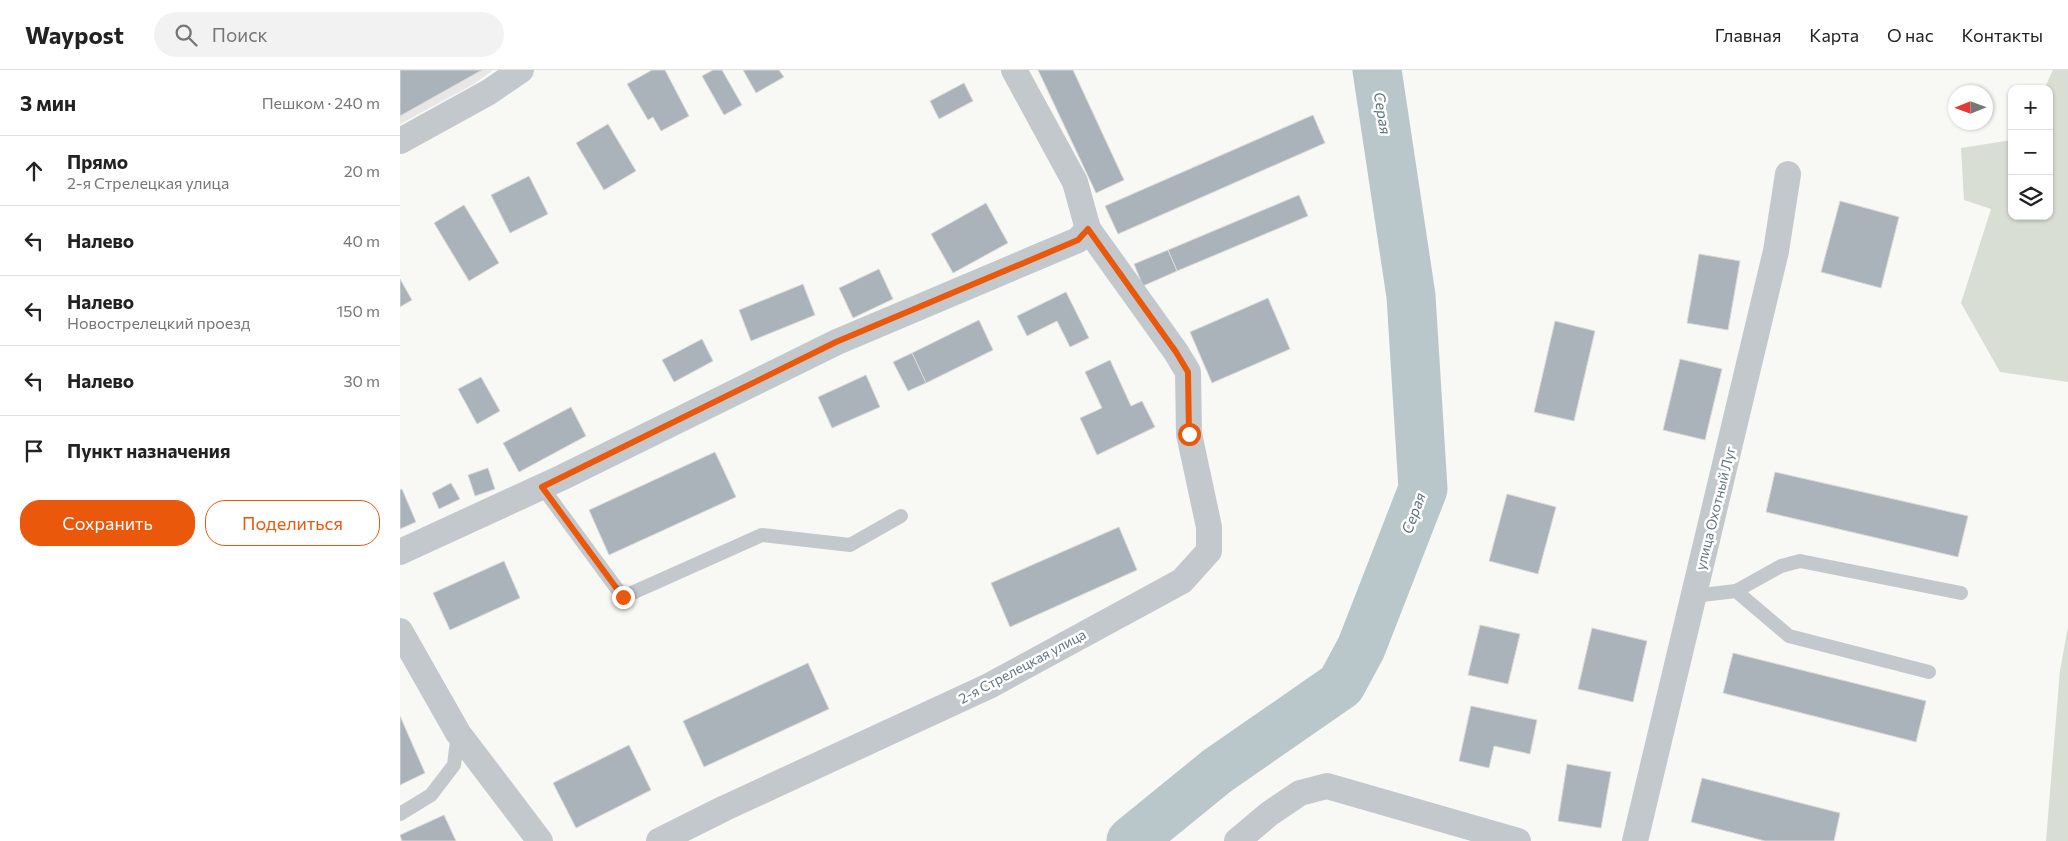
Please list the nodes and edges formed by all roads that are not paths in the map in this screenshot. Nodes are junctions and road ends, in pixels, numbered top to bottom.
1 (521, 70) edge
2 (1014, 70) edge
3 (400, 141) edge
4 (1788, 174) dead end
5 (1088, 229) junction
6 (542, 487) junction
7 (901, 516) dead end
8 (400, 552) edge
9 (1736, 591) junction
10 (1961, 593) dead end
11 (1693, 596) junction
12 (400, 630) edge
13 (1929, 672) dead end
14 (458, 733) junction
15 (400, 814) edge
16 (1269, 814) junction
17 (540, 841) edge
18 (659, 841) edge
19 (1237, 841) edge
20 (1259, 841) edge
21 (1518, 841) edge
22 (1635, 841) edge

1 - 3 street
2 - 5 street
4 - 11 street, улица Охотный Луг
5 - 6 street
5 - 18 street, 2-я Стрелецкая улица
6 - 7 lane
6 - 8 street
9 - 10 lane
9 - 11 lane
9 - 13 lane
11 - 22 street, улица Охотный Луг
12 - 14 street
14 - 15 lane
14 - 17 street
16 - 19 street
16 - 20 lane
16 - 21 street

